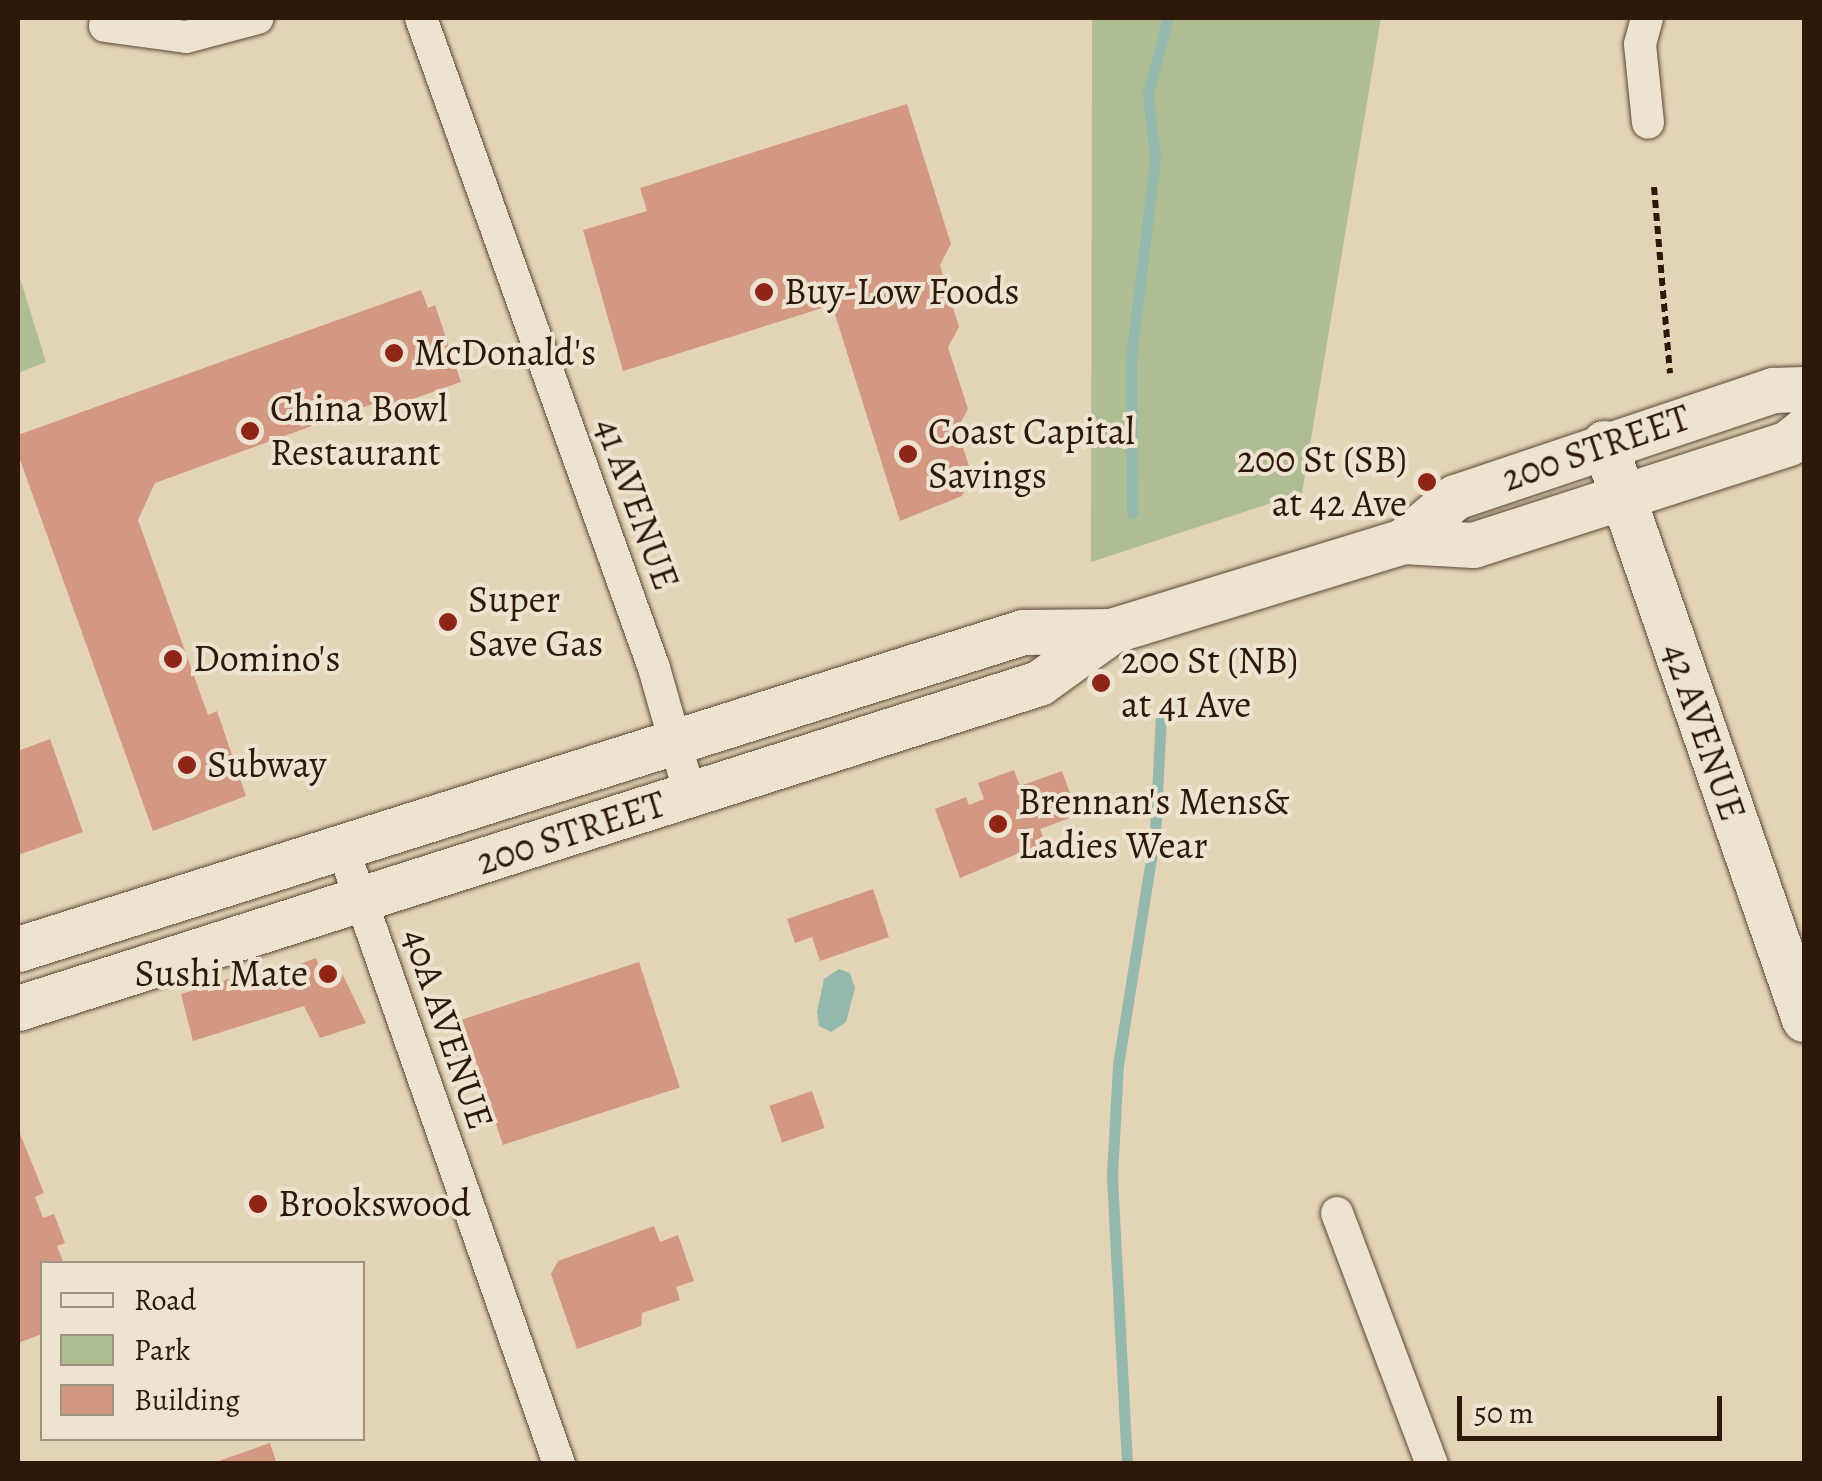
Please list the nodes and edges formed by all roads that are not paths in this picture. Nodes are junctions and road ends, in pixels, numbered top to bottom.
1 (258, 18) edge
2 (422, 18) edge
3 (1648, 18) edge
4 (106, 26) dead end
5 (1648, 122) dead end
6 (1804, 389) edge
7 (1804, 430) edge
8 (1604, 443) junction
9 (1622, 497) junction
10 (1403, 541) junction
11 (1110, 631) junction
12 (676, 740) junction
13 (690, 794) junction
14 (342, 846) junction
15 (360, 900) junction
16 (1790, 937) edge
17 (18, 949) edge
18 (18, 1008) edge
19 (1804, 1019) edge
20 (1337, 1213) dead end
21 (559, 1464) edge
22 (1432, 1464) edge

1 - 4 street
2 - 12 street, 41 AVENUE
3 - 5 street
6 - 8 main road, 200 STREET
7 - 9 main road, 200 STREET
8 - 9 main road, 42 AVENUE
8 - 10 main road, 200 STREET
9 - 10 main road, 200 STREET
9 - 16 main road, 42 AVENUE
10 - 11 main road, 200 STREET
11 - 12 main road, 200 STREET
11 - 13 main road, 200 STREET
12 - 13 street, 41 AVENUE
12 - 14 main road, 200 STREET
13 - 15 main road, 200 STREET
14 - 15 street, 40A AVENUE
14 - 17 main road, 200 STREET
15 - 18 main road, 200 STREET
15 - 21 street, 40A AVENUE
16 - 19 main road, 42 AVENUE
20 - 22 street

